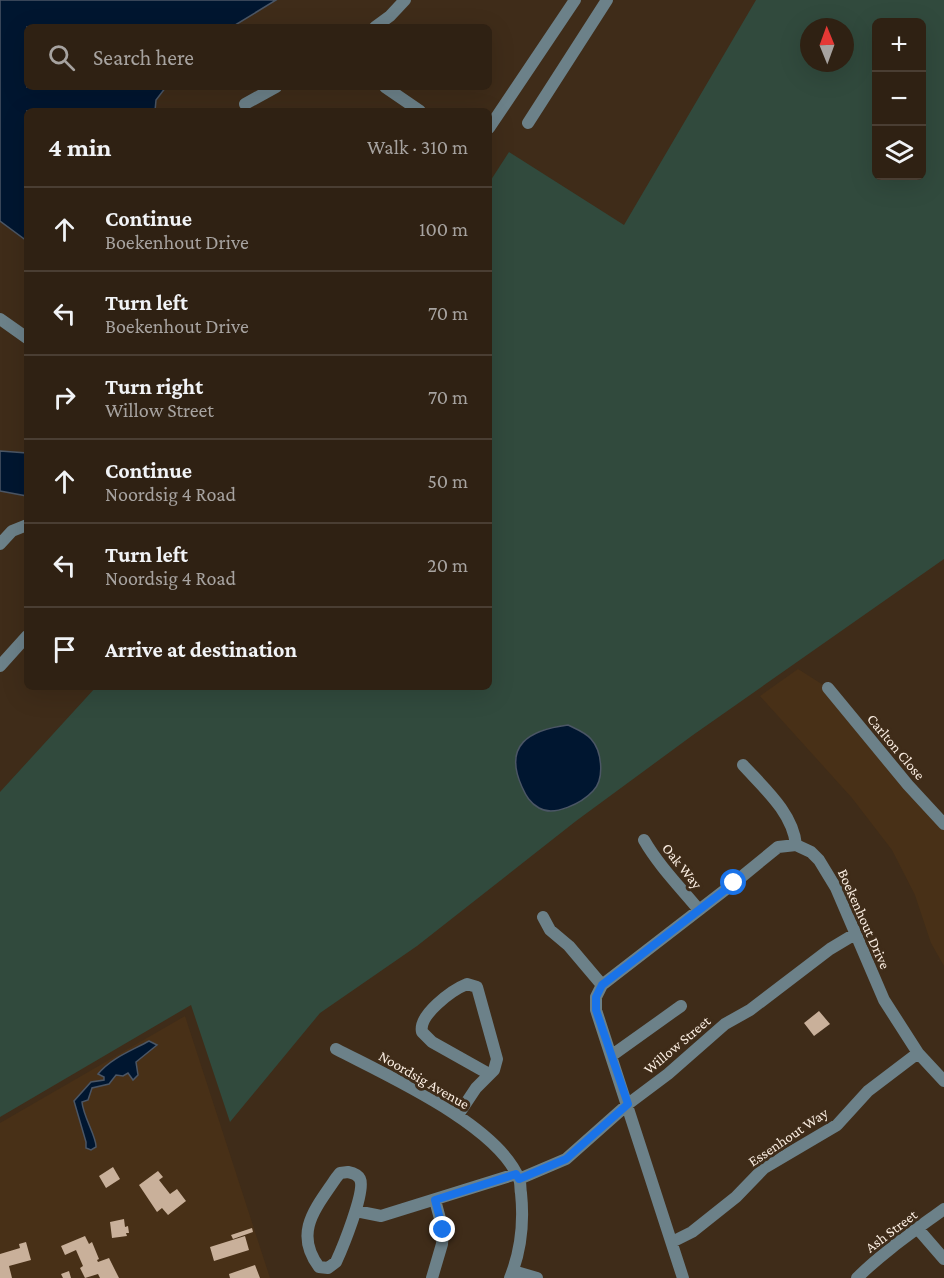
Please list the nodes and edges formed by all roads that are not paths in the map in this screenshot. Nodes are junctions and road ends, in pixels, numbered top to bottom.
1 (405, 0) edge
2 (575, 0) edge
3 (607, 0) edge
4 (379, 24) edge
5 (271, 90) edge
6 (389, 90) edge
7 (245, 104) dead end
8 (416, 108) edge
9 (528, 123) dead end
10 (492, 124) edge
11 (0, 319) edge
12 (24, 336) edge
13 (24, 526) edge
14 (0, 544) edge
15 (24, 639) edge
16 (0, 666) edge
17 (828, 688) dead end
18 (743, 765) dead end
19 (944, 824) edge
20 (644, 840) dead end
21 (796, 845) junction
22 (699, 910) junction
23 (543, 917) dead end
24 (855, 934) junction
25 (602, 985) junction
26 (681, 1006) dead end
27 (336, 1049) dead end
28 (918, 1053) junction
29 (611, 1056) junction
30 (489, 1074) junction
31 (944, 1081) edge
32 (628, 1104) junction
33 (458, 1115) junction
34 (518, 1177) junction
35 (435, 1200) junction
36 (944, 1209) edge
37 (356, 1210) junction
38 (918, 1229) junction
39 (672, 1242) junction
40 (944, 1259) edge
41 (511, 1274) edge
42 (432, 1278) edge
43 (537, 1278) edge
44 (683, 1278) edge
45 (857, 1278) edge

1 - 4 street
2 - 10 street
3 - 9 street
5 - 7 street
6 - 8 street
11 - 12 street
13 - 14 street
15 - 16 street
17 - 19 street, Carlton Close
18 - 21 street
20 - 22 street, Oak Way
21 - 22 street
21 - 24 street, Boekenhout Drive
22 - 25 street
23 - 25 street
24 - 28 street, Boekenhout Drive
24 - 32 street, Willow Street
25 - 29 street
26 - 29 street
27 - 33 street, Noordsig Avenue
28 - 31 street, Boekenhout Drive
28 - 39 street, Essenhout Way
29 - 32 street
30 - 30 street
30 - 33 street
32 - 34 street, Willow Street
32 - 39 street
33 - 34 street, Noordsig Avenue
34 - 35 street, Willow Street
34 - 41 street, Noordsig Avenue
35 - 37 street, Willow Street
35 - 42 street
36 - 38 street, Ash Street
37 - 37 street
38 - 40 street
38 - 45 street, Ash Street
39 - 44 street
41 - 43 street

